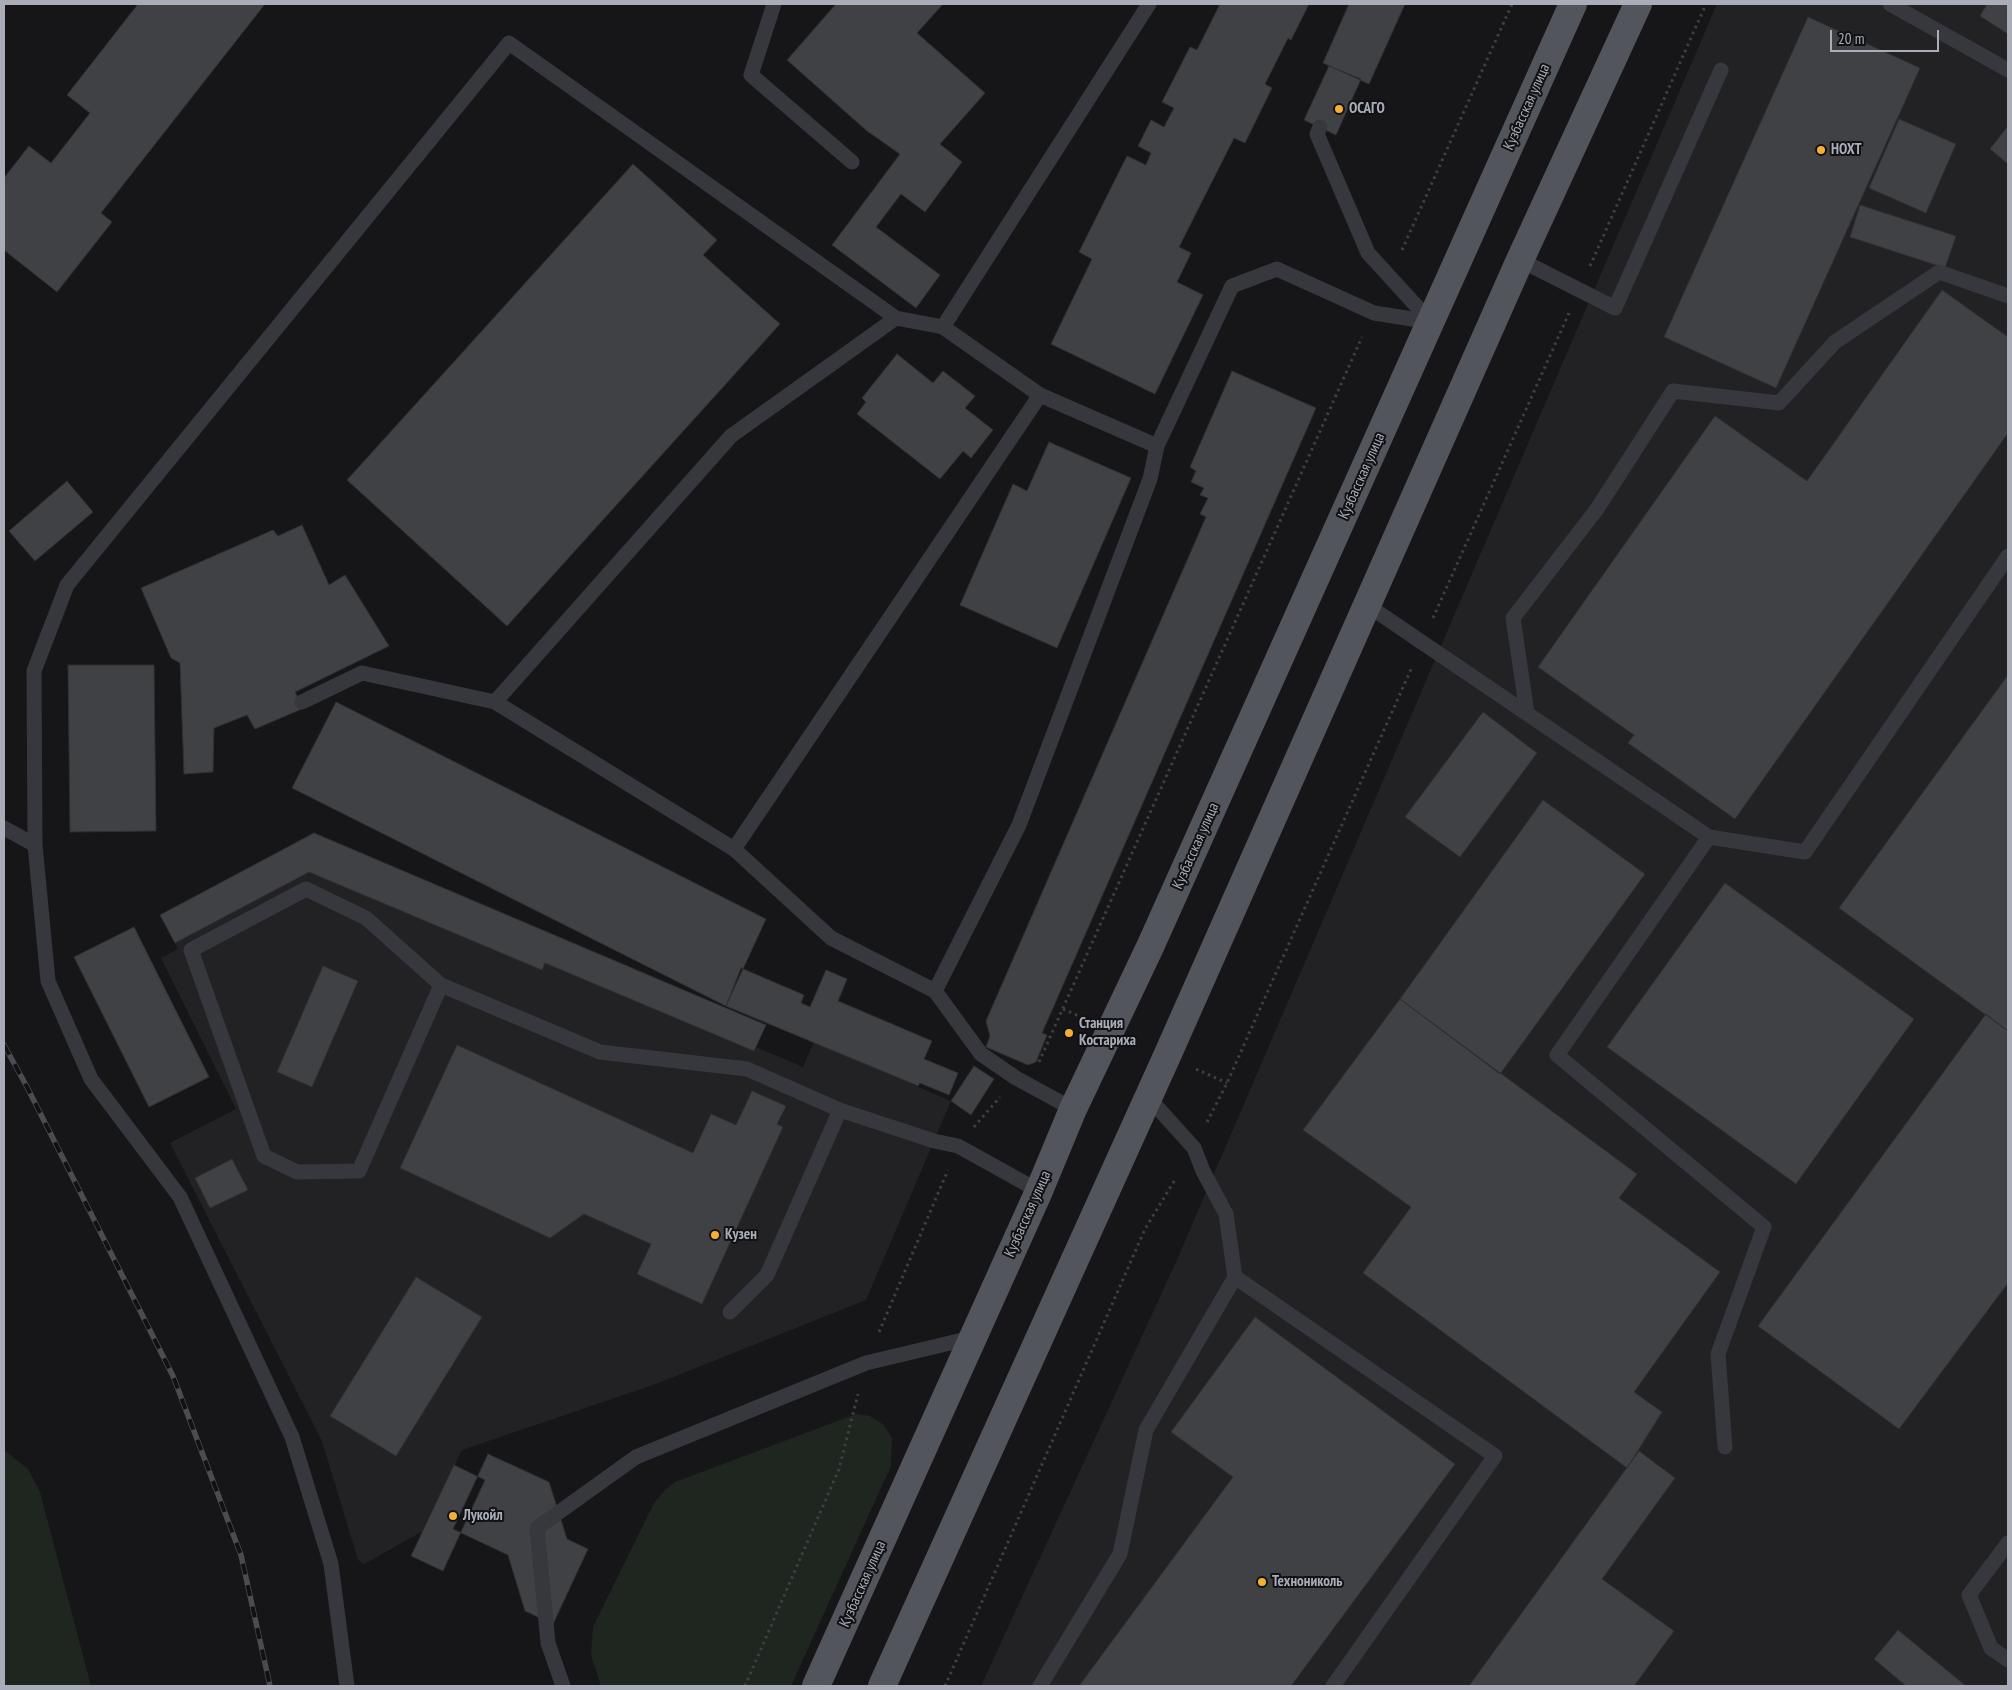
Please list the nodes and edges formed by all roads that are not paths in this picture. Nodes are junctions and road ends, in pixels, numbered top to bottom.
1 (774, 4) edge
2 (1149, 4) edge
3 (1573, 4) edge
4 (1638, 4) edge
5 (1890, 4) edge
6 (1721, 70) dead end
7 (2008, 70) edge
8 (1320, 127) dead end
9 (852, 162) dead end
10 (1520, 260) junction
11 (2008, 296) edge
12 (896, 318) junction
13 (1431, 322) junction
14 (943, 327) junction
15 (1040, 395) junction
16 (1157, 446) junction
17 (2008, 556) edge
18 (1367, 605) junction
19 (302, 702) dead end
20 (495, 702) junction
21 (1527, 713) junction
22 (4, 828) edge
23 (1709, 838) junction
24 (35, 845) junction
25 (734, 849) junction
26 (442, 985) junction
27 (935, 991) junction
28 (1148, 1097) junction
29 (1074, 1109) junction
30 (840, 1110) junction
31 (1039, 1191) junction
32 (1235, 1277) junction
33 (730, 1312) dead end
34 (971, 1338) junction
35 (1725, 1447) dead end
36 (2008, 1544) edge
37 (2008, 1660) edge
38 (347, 1686) edge
39 (563, 1686) edge
40 (816, 1686) edge
41 (882, 1686) edge
42 (1040, 1686) edge
43 (1333, 1686) edge

1 - 9 lane
2 - 14 lane
3 - 13 main road, Кузбасская улица
4 - 10 main road
5 - 7 lane
6 - 10 lane
8 - 13 lane
10 - 18 main road
11 - 21 lane
12 - 14 lane
12 - 20 lane
12 - 24 lane
13 - 16 lane
13 - 29 main road, Кузбасская улица
14 - 15 lane
15 - 16 lane
15 - 25 lane
16 - 27 lane
17 - 23 lane
18 - 21 lane
18 - 28 main road
19 - 20 lane
20 - 25 lane
21 - 23 lane
22 - 24 lane
23 - 35 lane
24 - 38 lane
25 - 27 lane
26 - 26 lane
26 - 30 lane
27 - 29 lane
28 - 32 lane
28 - 41 main road
29 - 31 main road, Кузбасская улица
30 - 31 lane
30 - 33 lane
31 - 34 main road, Кузбасская улица
32 - 42 lane
32 - 43 lane
34 - 39 lane
34 - 40 main road, Кузбасская улица
36 - 37 lane

